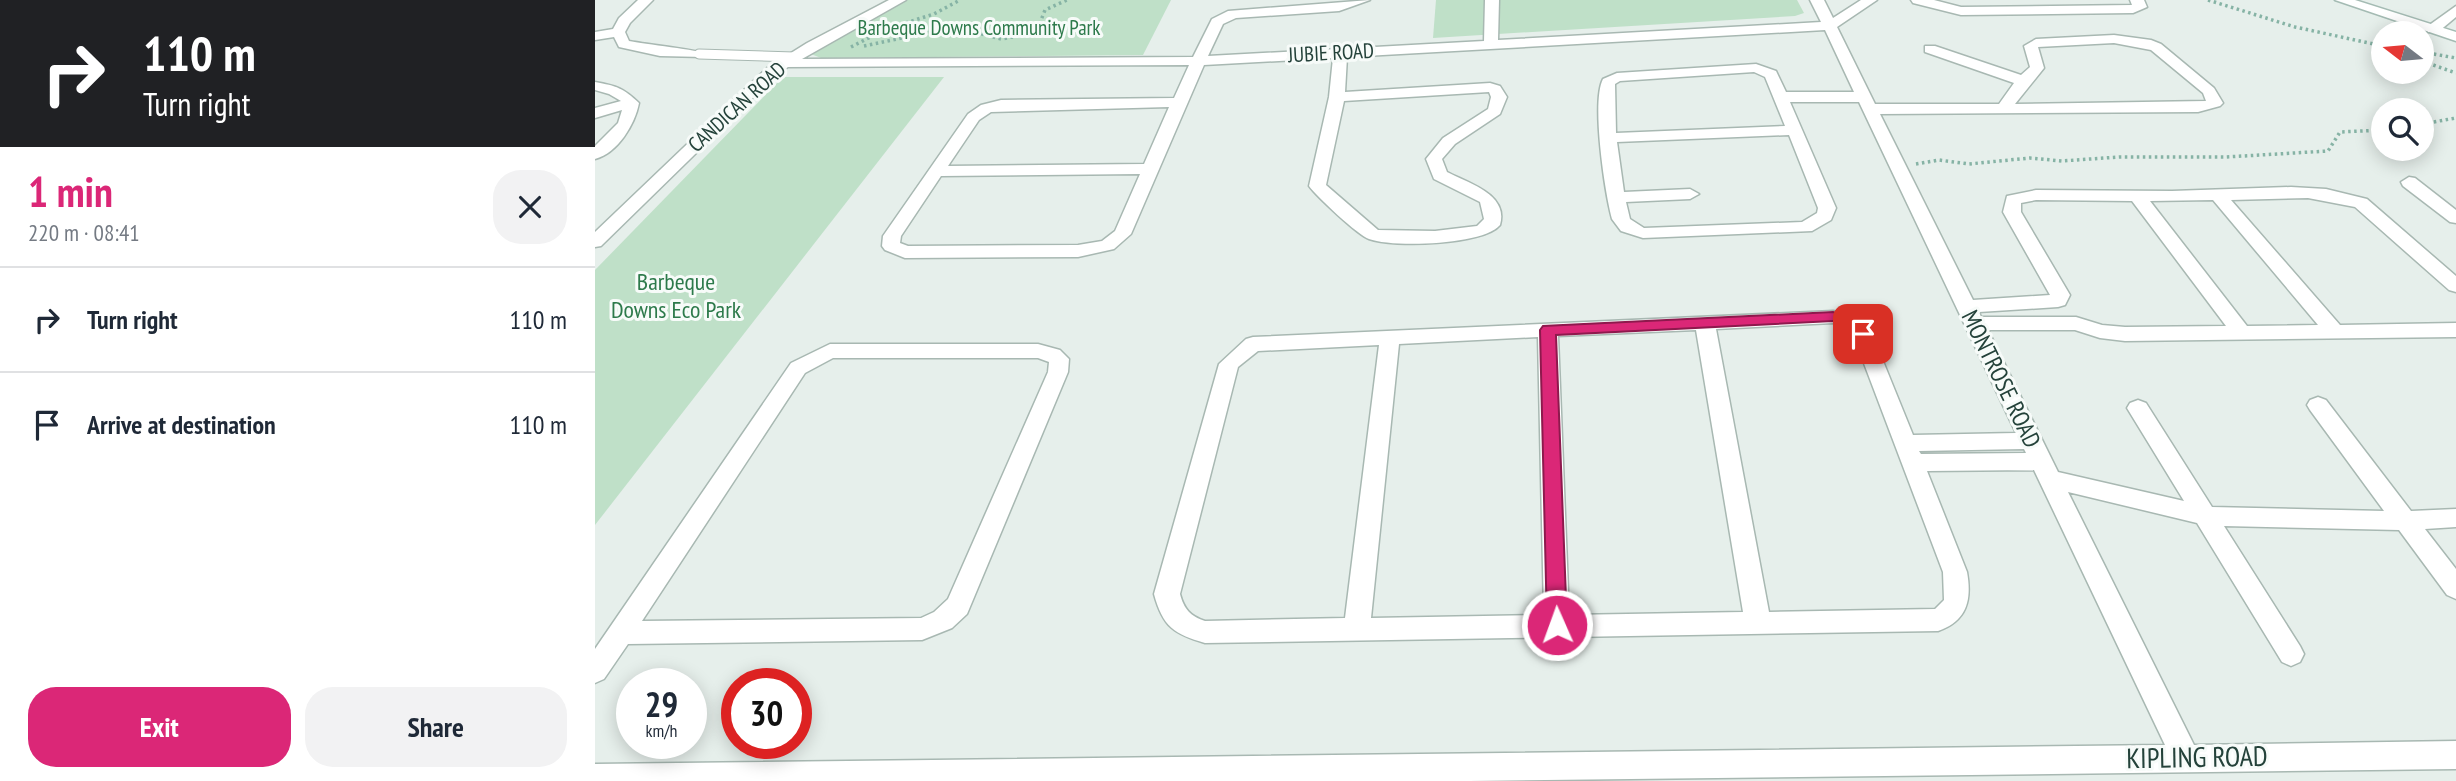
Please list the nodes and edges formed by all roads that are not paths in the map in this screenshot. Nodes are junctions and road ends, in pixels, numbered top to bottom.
1 (646, 0) edge
2 (899, 0) edge
3 (1363, 0) edge
4 (1492, 0) edge
5 (1817, 0) edge
6 (1918, 0) edge
7 (2137, 0) edge
8 (2342, 0) edge
9 (1844, 1) edge
10 (1866, 2) edge
11 (2037, 4) edge
12 (2089, 4) edge
13 (1988, 5) edge
14 (1252, 6) edge
15 (2456, 10) edge
16 (2408, 21) edge
17 (1830, 26) junction
18 (2434, 28) edge
19 (2434, 29) edge
20 (618, 32) junction
21 (595, 36) edge
22 (2456, 37) edge
23 (1490, 44) junction
24 (1930, 49) dead end
25 (1340, 53) junction
26 (699, 54) joint
27 (789, 60) junction
28 (1197, 61) junction
29 (2023, 81) junction
30 (595, 86) edge
31 (1337, 97) junction
32 (1179, 102) junction
33 (1784, 102) junction
34 (631, 103) junction
35 (1868, 104) junction
36 (2004, 108) junction
37 (595, 113) edge
38 (1795, 130) junction
39 (1611, 138) junction
40 (595, 154) edge
41 (1149, 169) junction
42 (934, 171) junction
43 (2409, 182) dead end
44 (1690, 194) dead end
45 (2218, 195) junction
46 (2137, 196) junction
47 (1617, 197) junction
48 (621, 216) junction
49 (595, 217) edge
50 (2456, 218) edge
51 (595, 242) edge
52 (2456, 286) edge
53 (1970, 315) junction
54 (1705, 323) junction
55 (1548, 330) junction
56 (2333, 330) junction
57 (2456, 330) edge
58 (2240, 331) junction
59 (1390, 337) junction
60 (2318, 405) dead end
61 (2138, 408) dead end
62 (1907, 453) junction
63 (2040, 460) junction
64 (2206, 516) junction
65 (2456, 518) edge
66 (2405, 521) junction
67 (2456, 588) edge
68 (1758, 623) junction
69 (1557, 625) junction
70 (1357, 628) junction
71 (622, 632) junction
72 (2291, 654) dead end
73 (595, 671) edge
74 (2456, 755) edge
75 (2185, 757) junction
76 (595, 778) edge

1 - 20 street
2 - 27 street, CANDICAN ROAD
3 - 14 street
4 - 23 street
5 - 17 street, MONTROSE ROAD
6 - 13 street
7 - 12 street
8 - 16 street
9 - 10 street
10 - 17 street
11 - 12 street
11 - 13 street
14 - 28 street
15 - 18 street
17 - 23 street, JUBIE ROAD
17 - 35 street, MONTROSE ROAD
19 - 22 street
20 - 21 street
20 - 26 street
23 - 25 street, JUBIE ROAD
24 - 29 street
25 - 28 street, JUBIE ROAD
25 - 31 street
26 - 27 lane
27 - 28 street, JUBIE ROAD
27 - 48 street, CANDICAN ROAD
28 - 32 street
29 - 36 street
29 - 36 street
30 - 34 street
31 - 31 street
32 - 41 street
32 - 42 street
33 - 35 street
33 - 38 street
33 - 39 street
34 - 37 street
34 - 40 street
35 - 36 street
35 - 53 street, MONTROSE ROAD
38 - 39 street
38 - 47 street
39 - 47 street
41 - 42 street
41 - 42 street
43 - 50 street
44 - 47 street
45 - 46 street
45 - 52 street
45 - 56 street
46 - 53 street
46 - 58 street
48 - 49 street
48 - 51 street, CANDICAN ROAD
53 - 58 street
53 - 63 street, MONTROSE ROAD
54 - 55 street
54 - 62 street
54 - 68 street
55 - 59 street
55 - 69 street
56 - 57 street
56 - 58 street
59 - 70 street
59 - 70 street
60 - 66 street
61 - 64 street
62 - 63 street
62 - 68 street
63 - 64 street
63 - 75 street, MONTROSE ROAD
64 - 66 street
64 - 72 street
65 - 66 street
66 - 67 street
68 - 69 street
69 - 70 street
71 - 71 street
71 - 73 street
74 - 75 street, KIPLING ROAD
75 - 76 street, KIPLING ROAD

